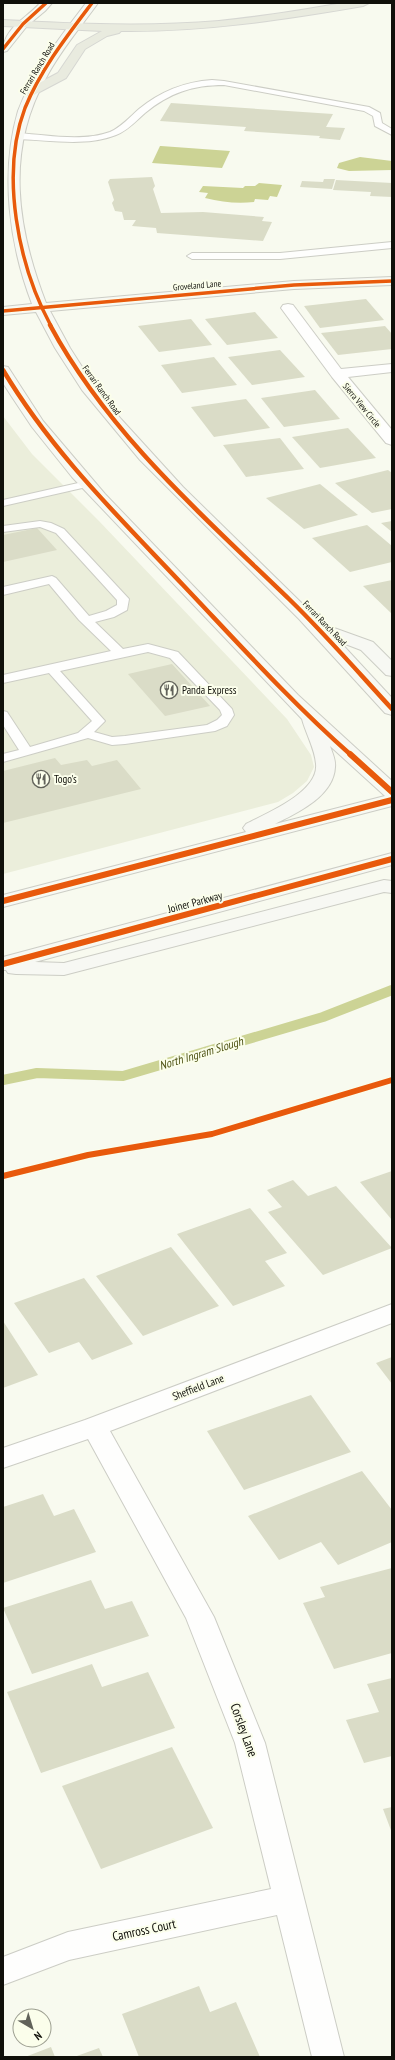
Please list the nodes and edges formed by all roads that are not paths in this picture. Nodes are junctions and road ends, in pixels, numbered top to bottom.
1 (46, 3) edge
2 (92, 3) edge
3 (364, 3) edge
4 (3, 23) edge
5 (23, 24) junction
6 (74, 26) junction
7 (132, 28) junction
8 (3, 49) edge
9 (30, 94) junction
10 (392, 132) edge
11 (18, 136) junction
12 (392, 245) edge
13 (192, 256) dead end
14 (392, 282) edge
15 (41, 308) junction
16 (288, 308) dead end
17 (3, 311) edge
18 (392, 368) edge
19 (3, 370) edge
20 (337, 374) junction
21 (392, 440) edge
22 (88, 484) junction
23 (3, 503) edge
24 (3, 529) edge
25 (3, 591) edge
26 (87, 620) junction
27 (318, 627) junction
28 (120, 653) junction
29 (52, 669) junction
30 (392, 672) edge
31 (3, 680) edge
32 (392, 709) edge
33 (3, 715) edge
34 (310, 718) junction
35 (86, 734) junction
36 (27, 752) junction
37 (3, 758) edge
38 (392, 792) edge
39 (392, 800) edge
40 (222, 844) junction
41 (392, 859) edge
42 (392, 887) edge
43 (3, 901) edge
44 (3, 964) edge
45 (3, 967) edge
46 (392, 1313) edge
47 (94, 1427) junction
48 (3, 1458) edge
49 (289, 1899) junction
50 (3, 1971) edge
51 (328, 2057) edge

1 - 5 main road
2 - 6 main road, Ferrari Ranch Road
3 - 7 highway
4 - 5 highway
5 - 6 highway
5 - 8 main road
6 - 7 highway
6 - 9 main road, Ferrari Ranch Road
7 - 9 highway
9 - 11 main road, Ferrari Ranch Road
10 - 11 lane
11 - 15 main road, Ferrari Ranch Road
12 - 13 lane
14 - 15 main road, Groveland Lane
15 - 17 main road, Groveland Lane
15 - 27 main road, Ferrari Ranch Road
16 - 20 street
18 - 20 street, Sierra View Circle
19 - 22 main road
20 - 21 street, Sierra View Circle
22 - 23 lane
22 - 34 main road
24 - 26 lane
25 - 26 lane
26 - 28 lane
27 - 30 main road
27 - 32 main road, Ferrari Ranch Road
28 - 29 lane
28 - 35 lane
29 - 31 lane
29 - 35 lane
33 - 36 lane
34 - 38 main road
34 - 40 main road
35 - 36 lane
36 - 37 lane
39 - 40 main road
40 - 43 main road
41 - 44 main road, Joiner Parkway
42 - 45 main road
46 - 47 street, Sheffield Lane
47 - 48 street, Sheffield Lane
47 - 49 street, Corsley Lane
49 - 50 street, Camross Court
49 - 51 street, Corsley Lane

